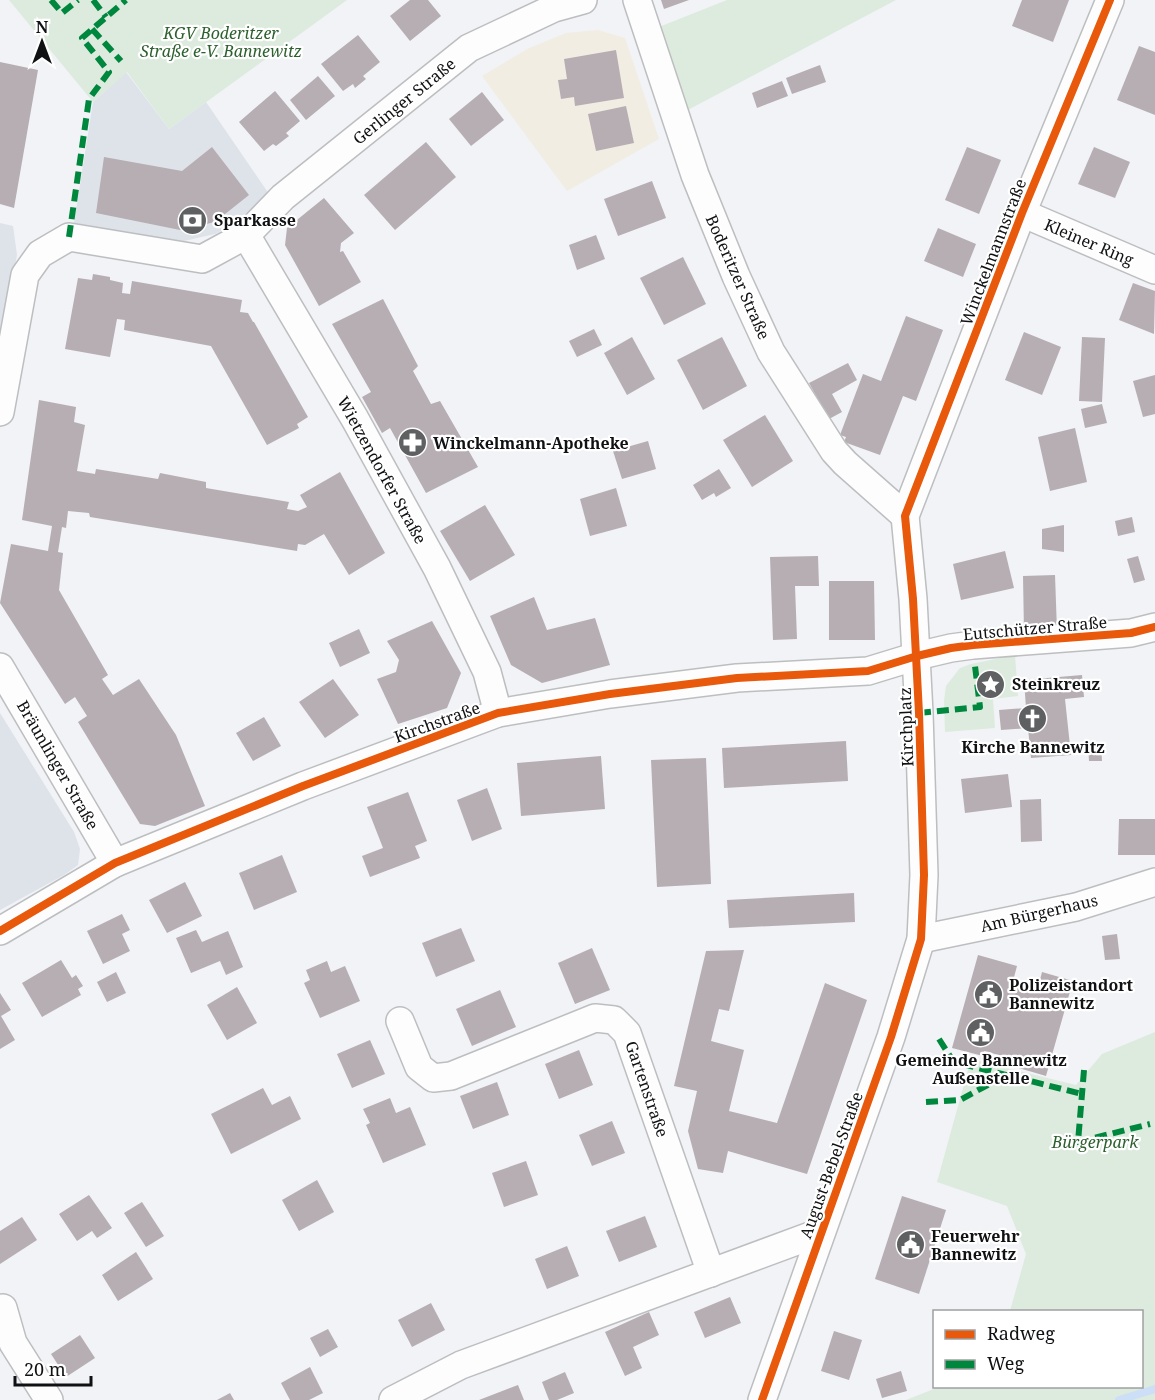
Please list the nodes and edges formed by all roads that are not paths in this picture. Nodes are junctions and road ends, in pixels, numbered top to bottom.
1 (583, 0) edge
2 (638, 0) edge
3 (1110, 0) edge
4 (1023, 213) junction
5 (246, 235) junction
6 (1155, 270) edge
7 (0, 412) edge
8 (905, 516) junction
9 (1155, 627) edge
10 (917, 656) junction
11 (0, 667) edge
12 (498, 713) junction
13 (115, 863) junction
14 (1155, 882) edge
15 (0, 931) edge
16 (921, 939) junction
17 (400, 1021) dead end
18 (821, 1232) junction
19 (711, 1273) junction
20 (3, 1308) dead end
21 (49, 1400) edge
22 (393, 1400) edge
23 (762, 1400) edge

1 - 5 street, Gerlinger Straße
2 - 8 street, Boderitzer Straße
3 - 4 street, Winckelmannstraße
4 - 6 street, Kleiner Ring
4 - 8 street, Winckelmannstraße
5 - 7 street
5 - 12 street, Wietzendorfer Straße
8 - 10 street, Kirchplatz
9 - 10 street, Eutschützer Straße
10 - 12 street, Kirchstraße
10 - 16 street, Kirchplatz
11 - 13 street, Bräunlinger Straße
12 - 13 street, Kirchstraße
13 - 15 street, Kirchstraße
14 - 16 street, Am Bürgerhaus
16 - 18 street, August-Bebel-Straße
17 - 19 street, Gartenstraße
18 - 19 street
18 - 23 street, August-Bebel-Straße
19 - 22 street
20 - 21 street

